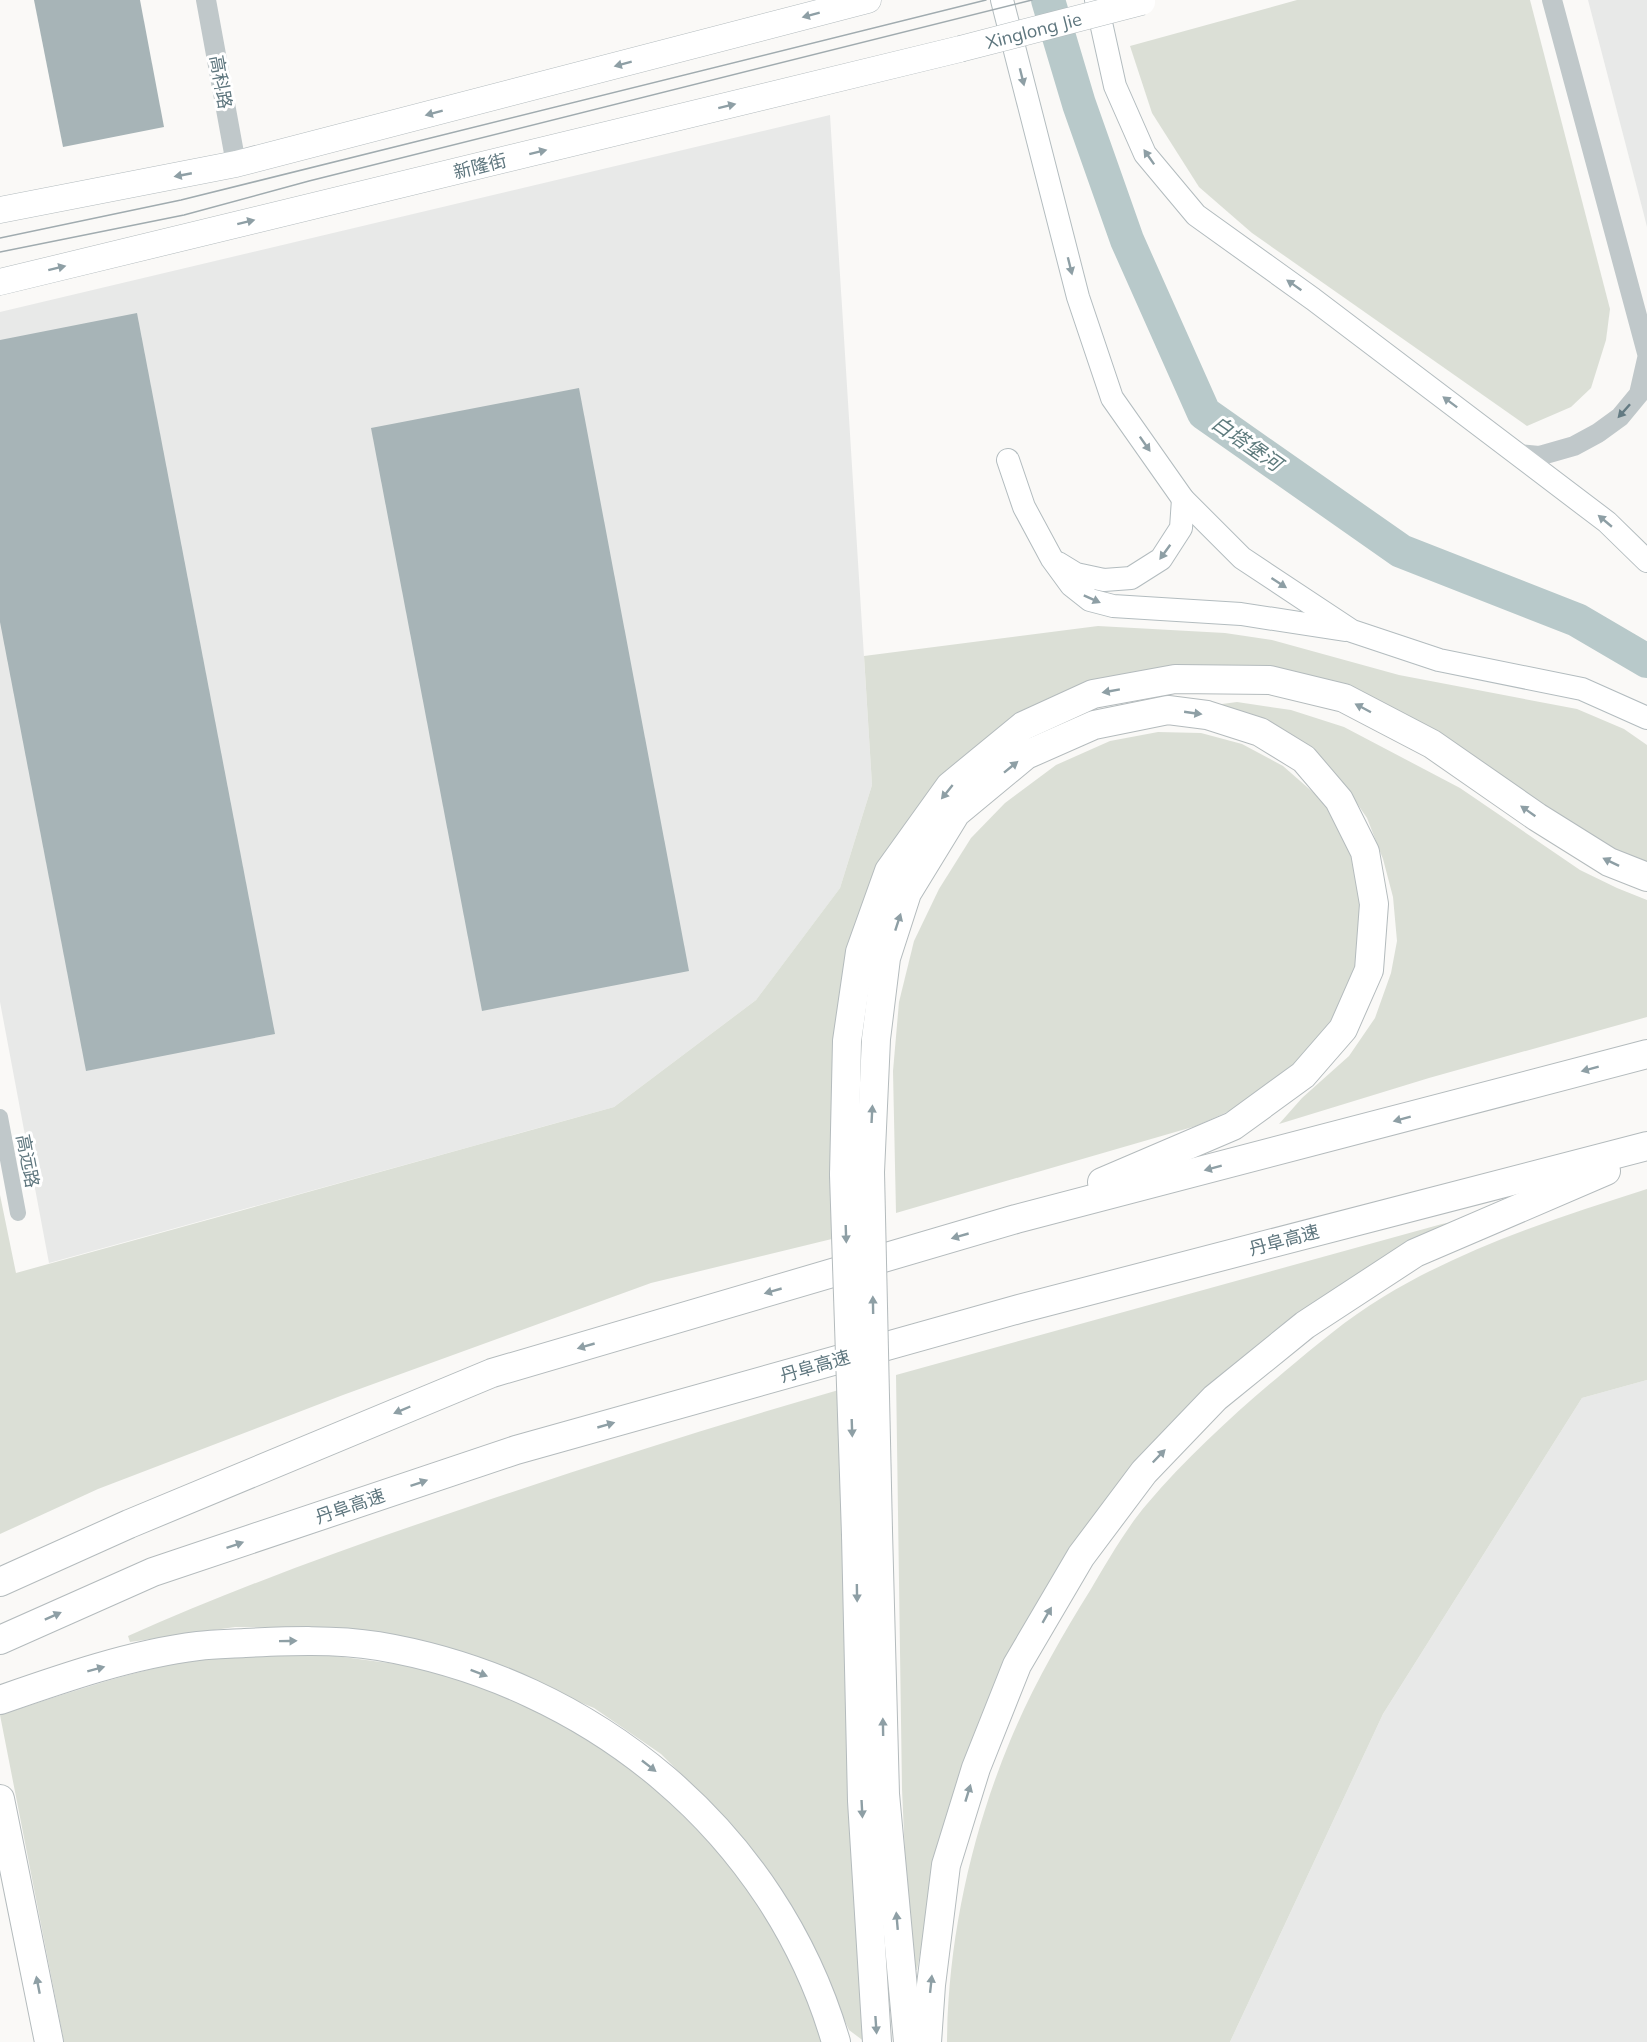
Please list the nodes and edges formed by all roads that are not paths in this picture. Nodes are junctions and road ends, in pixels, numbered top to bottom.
1 (206, 0) edge
2 (868, 0) edge
3 (1002, 0) edge
4 (1096, 0) edge
5 (1552, 0) edge
6 (1147, 1) edge
7 (960, 49) joint
8 (236, 164) junction
9 (0, 210) edge
10 (0, 282) edge
11 (1647, 353) edge
12 (1647, 359) edge
13 (1518, 454) junction
14 (1008, 460) dead end
15 (1183, 499) junction
16 (1052, 559) junction
17 (1647, 561) edge
18 (1352, 631) junction
19 (1647, 718) edge
20 (1647, 877) edge
21 (1647, 1054) edge
22 (0, 1117) edge
23 (1647, 1146) edge
24 (1647, 1153) edge
25 (857, 1174) junction
26 (18, 1213) dead end
27 (1016, 1219) junction
28 (867, 1533) junction
29 (0, 1582) edge
30 (0, 1640) edge
31 (0, 1700) edge
32 (0, 1799) edge
33 (49, 2042) edge
34 (836, 2042) edge
35 (877, 2042) edge
36 (908, 2042) edge
37 (927, 2042) edge

1 - 8 street, 高科路
2 -> 8 main road
3 -> 15 main road
13 -> 4 main road
5 - 11 street
6 - 7 main road, Xinglong Jie, bridge
10 -> 7 main road, 新隆街
8 -> 9 main road
12 -> 13 street
17 -> 13 main road
14 - 16 main road
15 -> 16 main road
15 -> 18 main road
16 -> 18 main road
18 - 19 main road
20 -> 25 highway
21 -> 27 highway
22 - 26 street, 高远路
30 -> 23 highway, 丹阜高速
37 -> 24 highway
25 -> 27 highway
25 - 28 highway, bridge
27 -> 29 highway
28 -> 35 highway
36 -> 28 highway
31 -> 34 highway
33 -> 32 highway

